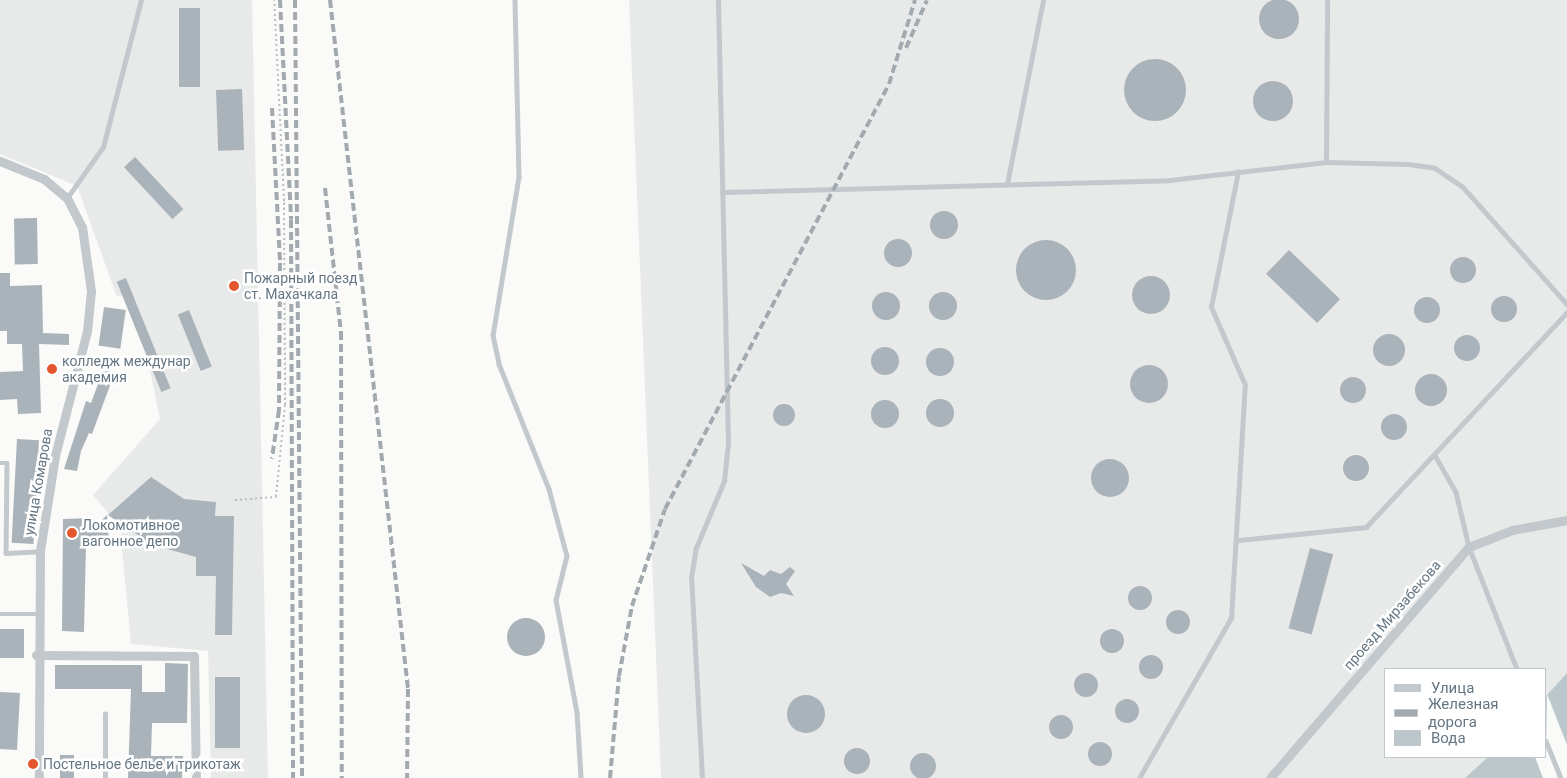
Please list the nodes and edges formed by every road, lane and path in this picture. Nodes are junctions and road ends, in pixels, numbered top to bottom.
1 (142, 0) edge
2 (274, 0) edge
3 (515, 0) edge
4 (718, 0) edge
5 (1043, 0) edge
6 (1327, 0) edge
7 (0, 161) edge
8 (1326, 162) junction
9 (1238, 172) junction
10 (1007, 184) junction
11 (722, 192) junction
12 (67, 198) junction
13 (1567, 304) edge
14 (1567, 312) edge
15 (1436, 457) junction
16 (0, 463) edge
17 (235, 500) dead end
18 (1567, 520) edge
19 (1239, 540) junction
20 (1469, 547) junction
21 (40, 551) junction
22 (0, 614) edge
23 (37, 614) junction
24 (36, 655) junction
25 (1517, 668) edge
26 (105, 714) dead end
27 (1547, 744) edge
28 (39, 778) edge
29 (105, 778) edge
30 (196, 778) edge
31 (581, 778) edge
32 (702, 778) edge
33 (1139, 778) edge
34 (1270, 778) edge
35 (1560, 778) edge

1 - 12 lane
2 - 17 path
3 - 31 lane
4 - 11 lane
5 - 10 lane
6 - 8 lane
7 - 12 street
8 - 9 lane
8 - 13 lane
9 - 10 lane
9 - 19 lane
10 - 11 lane
11 - 32 lane
12 - 21 street, улица Комарова
14 - 15 lane
15 - 19 lane
15 - 20 lane
16 - 21 lane
18 - 20 street, проезд Мирзабекова
19 - 33 lane
20 - 25 lane
20 - 34 street, проезд Мирзабекова
21 - 23 street, улица Комарова
22 - 23 lane
23 - 24 street, улица Комарова
24 - 28 street, улица Комарова
24 - 30 street
26 - 29 lane
27 - 35 lane

